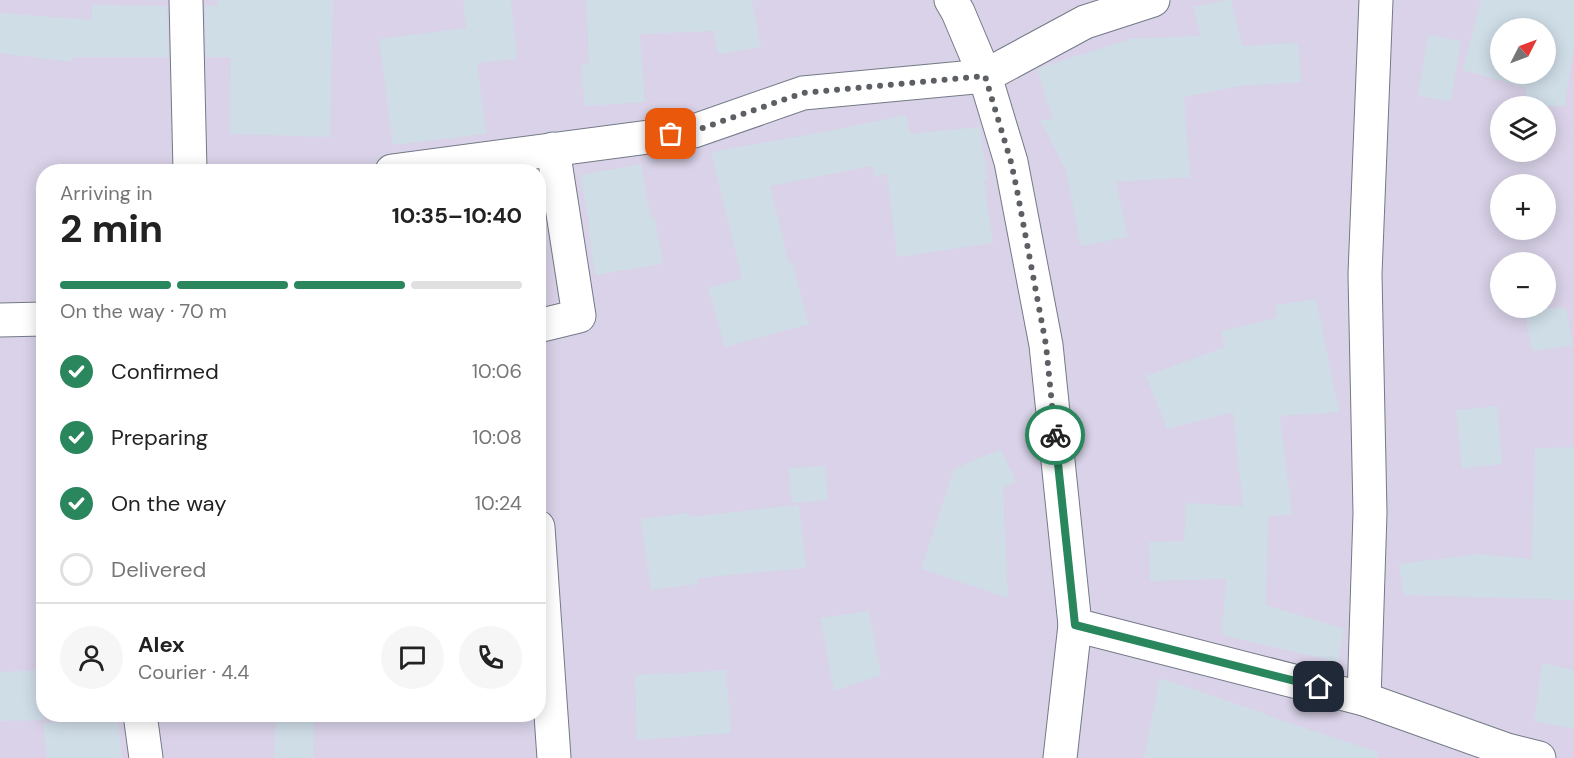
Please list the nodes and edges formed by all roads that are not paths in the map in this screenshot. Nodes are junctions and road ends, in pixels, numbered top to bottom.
1 (186, 0) edge
2 (951, 0) edge
3 (1153, 0) edge
4 (1377, 0) edge
5 (985, 76) junction
6 (553, 149) junction
7 (190, 164) edge
8 (443, 164) edge
9 (36, 319) edge
10 (0, 320) edge
11 (546, 324) edge
12 (1075, 625) junction
13 (546, 642) edge
14 (1364, 699) junction
15 (141, 722) edge
16 (146, 758) edge
17 (554, 758) edge
18 (1060, 758) edge
19 (1539, 758) edge

1 - 7 street
2 - 5 street
3 - 5 street
4 - 14 street
5 - 6 street
5 - 12 street
6 - 8 street
6 - 11 street
9 - 10 street
12 - 14 street
12 - 18 street
13 - 17 street
14 - 19 street
15 - 16 street

